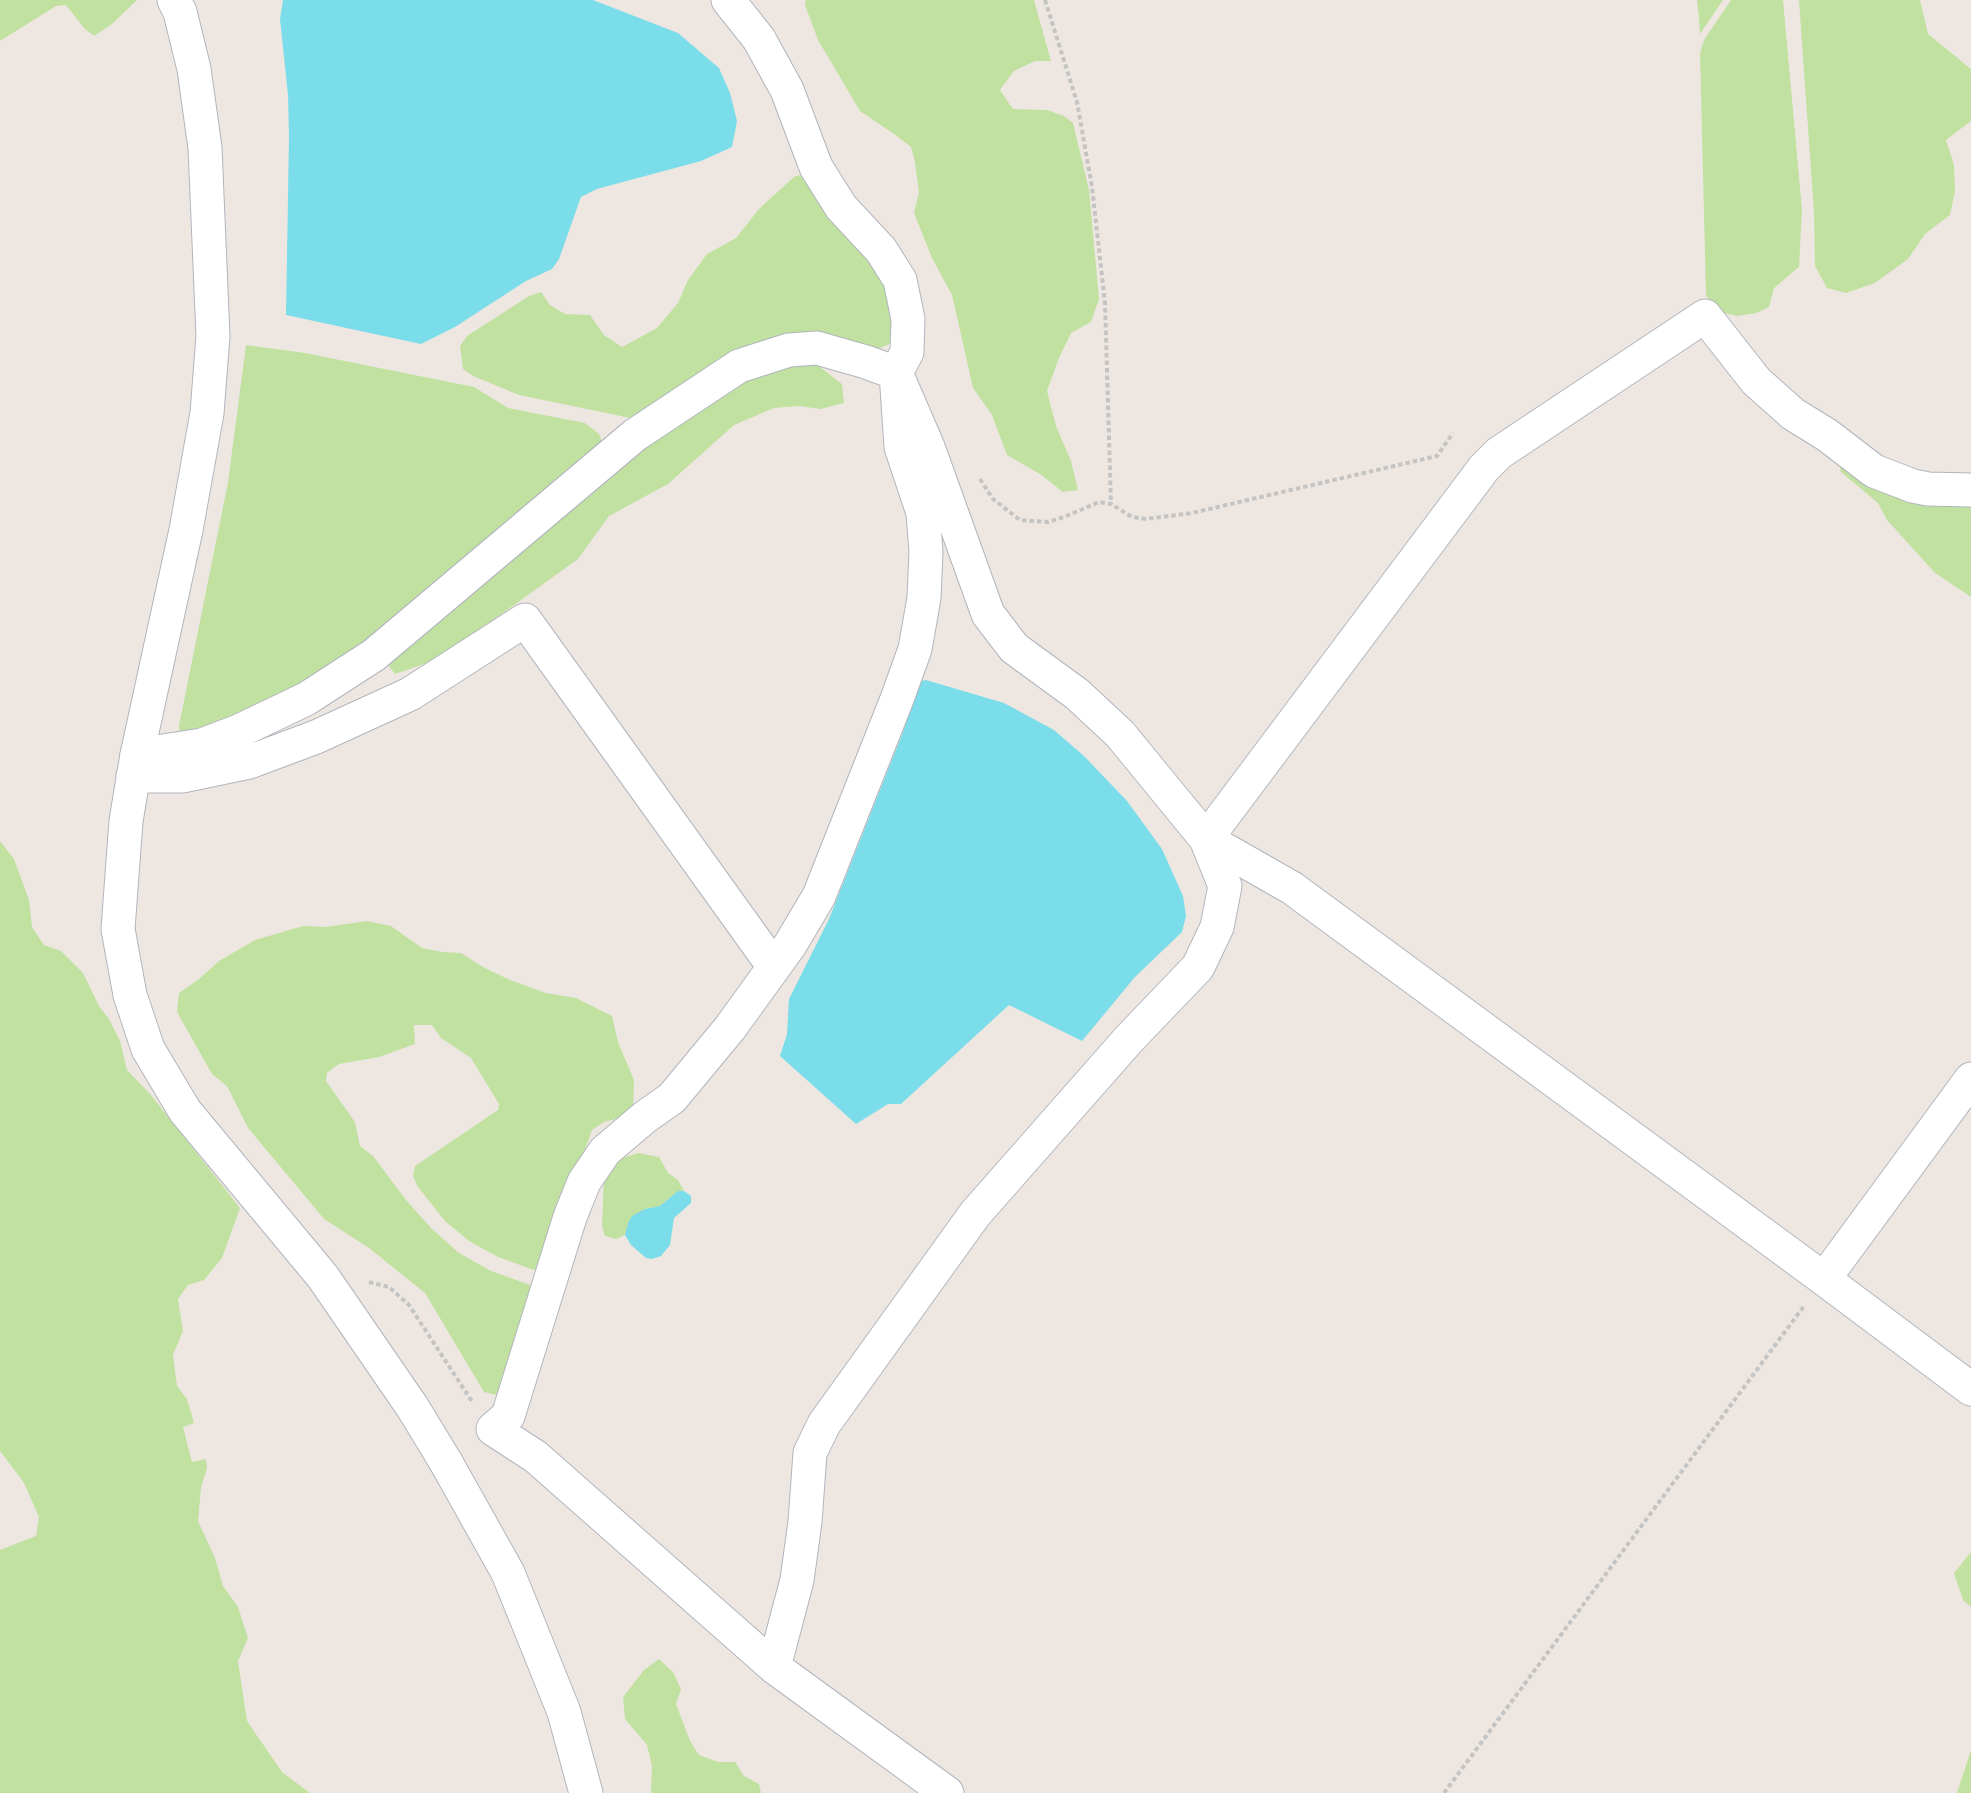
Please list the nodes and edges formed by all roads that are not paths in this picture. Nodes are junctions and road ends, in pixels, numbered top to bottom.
1 (174, 0) edge
2 (728, 0) edge
3 (896, 373) junction
4 (1971, 490) edge
5 (135, 765) junction
6 (1206, 839) junction
7 (774, 967) junction
8 (1971, 1079) edge
9 (1824, 1279) junction
10 (1971, 1389) edge
11 (774, 1667) junction
12 (586, 1793) edge
13 (947, 1793) edge

1 - 5 street
2 - 3 street
3 - 5 street
3 - 6 street
3 - 7 street
4 - 6 street
5 - 7 street
5 - 12 street
6 - 9 street
6 - 11 street
7 - 11 street
8 - 9 street
9 - 10 street
11 - 13 street

